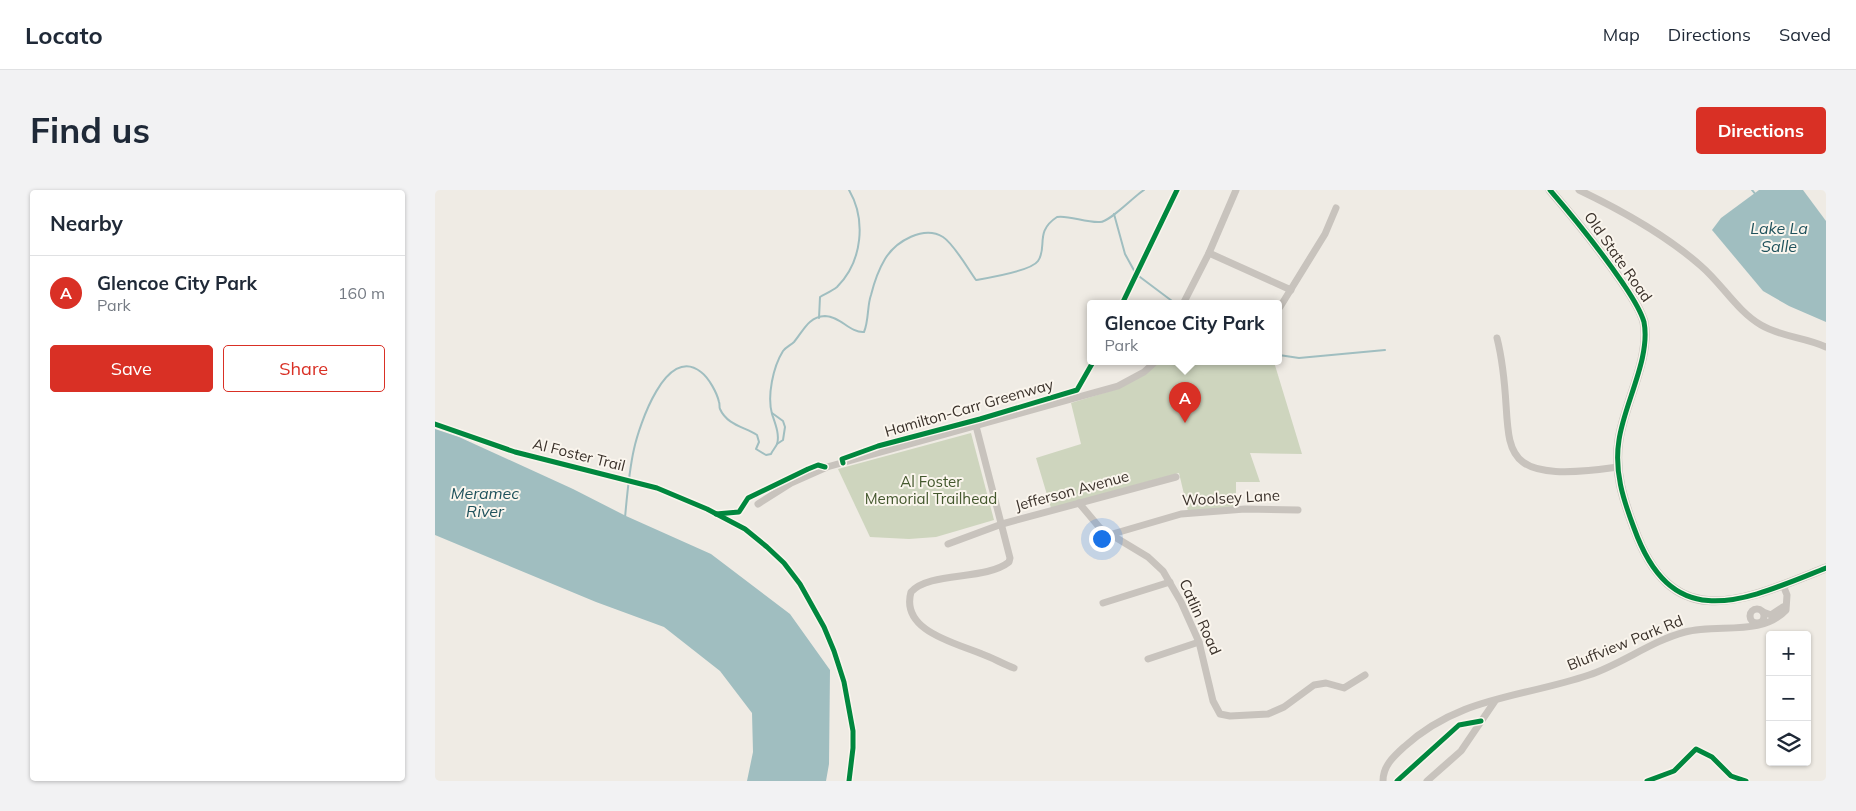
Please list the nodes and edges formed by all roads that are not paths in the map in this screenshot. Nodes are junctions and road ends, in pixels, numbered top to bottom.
1 (1236, 190) edge
2 (1550, 190) edge
3 (1579, 190) edge
4 (1336, 208) dead end
5 (1209, 253) junction
6 (1291, 290) junction
7 (1185, 300) edge
8 (1282, 303) edge
9 (1497, 338) dead end
10 (1826, 347) edge
11 (1151, 365) edge
12 (976, 426) junction
13 (1618, 467) junction
14 (1176, 477) dead end
15 (1079, 503) junction
16 (758, 504) dead end
17 (1298, 510) dead end
18 (1002, 524) junction
19 (1109, 535) junction
20 (948, 544) dead end
21 (1826, 568) edge
22 (1170, 582) junction
23 (1785, 588) junction
24 (1103, 603) dead end
25 (1763, 612) junction
26 (1751, 614) junction
27 (1738, 626) junction
28 (1199, 642) junction
29 (1148, 659) dead end
30 (1014, 668) dead end
31 (1365, 675) dead end
32 (1495, 701) junction
33 (1472, 706) junction
34 (1483, 718) junction
35 (1383, 781) edge
36 (1427, 781) edge

1 - 5 street
2 - 13 street, Old State Road
3 - 10 street
4 - 6 street
5 - 6 street
5 - 7 street
6 - 8 street
9 - 13 street
11 - 12 street
12 - 16 street
12 - 18 street
13 - 23 street, Old State Road
14 - 15 street, Jefferson Avenue
15 - 18 street, Jefferson Avenue
15 - 19 street, Catlin Road
17 - 19 street, Woolsey Lane
18 - 20 street, Jefferson Avenue
18 - 30 street
19 - 22 street, Catlin Road
21 - 23 street, Old State Road
22 - 24 street
22 - 28 street, Catlin Road
23 - 25 street
23 - 27 street, Bluffview Park Rd
25 - 26 street
25 - 26 street
26 - 27 street
27 - 32 street, Bluffview Park Rd
28 - 29 street
28 - 31 street, Catlin Road
32 - 33 street, Bluffview Park Rd
32 - 34 street
33 - 34 street
33 - 35 street, Bluffview Park Rd
34 - 36 street

